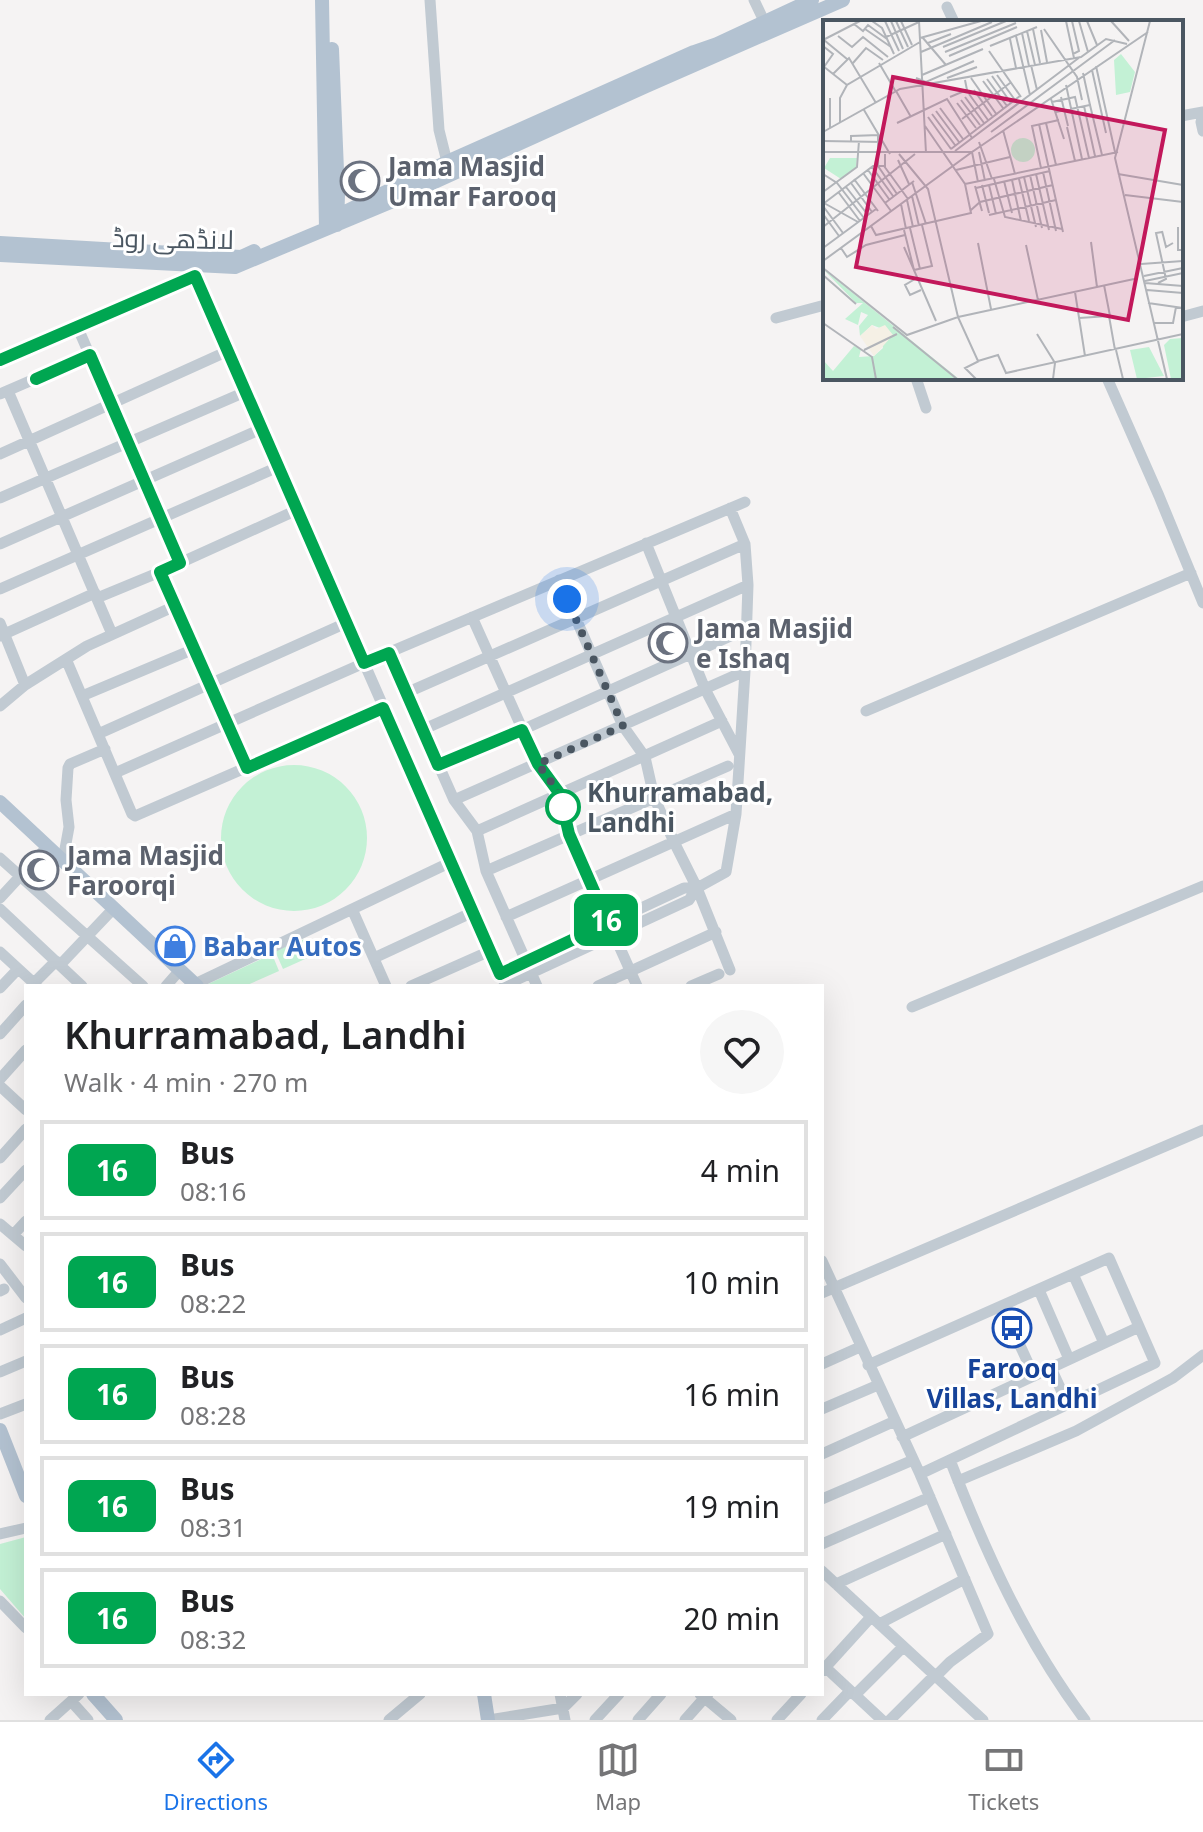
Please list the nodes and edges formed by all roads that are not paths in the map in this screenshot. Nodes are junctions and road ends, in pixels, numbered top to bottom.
1 (322, 0) edge
2 (330, 0) edge
3 (430, 0) edge
4 (754, 0) edge
5 (812, 0) edge
6 (843, 0) edge
7 (947, 7) dead end
8 (953, 20) edge
9 (764, 21) junction
10 (1203, 113) edge
11 (1183, 116) edge
12 (1203, 131) edge
13 (447, 162) junction
14 (331, 223) junction
15 (0, 243) edge
16 (55, 252) junction
17 (0, 255) edge
18 (192, 265) junction
19 (823, 306) edge
20 (1203, 311) edge
21 (1183, 316) edge
22 (776, 318) dead end
23 (77, 326) junction
24 (228, 351) junction
25 (90, 355) junction
26 (0, 360) edge
27 (917, 380) edge
28 (1108, 380) edge
29 (4, 392) edge
30 (245, 392) junction
31 (111, 404) junction
32 (926, 408) dead end
33 (261, 429) junction
34 (29, 440) junction
35 (128, 444) junction
36 (0, 454) edge
37 (278, 467) junction
38 (46, 479) junction
39 (145, 481) junction
40 (0, 498) edge
41 (745, 502) dead end
42 (730, 508) junction
43 (297, 510) junction
44 (62, 518) junction
45 (161, 519) junction
46 (646, 543) junction
47 (0, 544) edge
48 (745, 544) junction
49 (79, 556) junction
50 (180, 563) junction
51 (160, 572) junction
52 (1191, 573) junction
53 (559, 580) junction
54 (661, 581) junction
55 (748, 585) junction
56 (0, 589) edge
57 (96, 596) junction
58 (1203, 603) edge
59 (175, 606) junction
60 (472, 617) junction
61 (675, 617) junction
62 (576, 619) junction
63 (346, 623) junction
64 (746, 629) junction
65 (2, 631) edge
66 (112, 634) junction
67 (194, 649) junction
68 (389, 653) junction
69 (592, 654) junction
70 (690, 654) junction
71 (489, 656) junction
72 (66, 659) junction
73 (364, 663) junction
74 (745, 671) junction
75 (25, 685) junction
76 (211, 685) junction
77 (705, 689) junction
78 (608, 691) junction
79 (406, 693) junction
80 (506, 693) junction
81 (82, 696) junction
82 (0, 706) edge
83 (383, 708) junction
84 (866, 711) dead end
85 (722, 721) junction
86 (227, 724) junction
87 (623, 726) junction
88 (422, 730) junction
89 (522, 730) junction
90 (98, 734) junction
91 (105, 749) junction
92 (739, 754) junction
93 (645, 757) junction
94 (538, 764) junction
95 (438, 765) junction
96 (728, 766) dead end
97 (247, 768) junction
98 (115, 773) junction
99 (560, 794) junction
100 (654, 797) junction
101 (454, 800) junction
102 (0, 802) edge
103 (736, 814) junction
104 (477, 831) junction
105 (569, 834) junction
106 (674, 842) junction
107 (48, 846) junction
108 (0, 858) edge
109 (63, 860) junction
110 (451, 862) junction
111 (486, 871) junction
112 (20, 876) junction
113 (589, 880) junction
114 (1203, 886) edge
115 (697, 888) junction
116 (0, 898) edge
117 (114, 908) junction
118 (0, 909) edge
119 (352, 909) junction
120 (473, 912) junction
121 (506, 917) junction
122 (608, 923) junction
123 (716, 932) junction
124 (613, 935) junction
125 (87, 936) junction
126 (490, 951) junction
127 (0, 952) edge
128 (374, 958) junction
129 (58, 963) junction
130 (529, 967) junction
131 (18, 969) junction
132 (180, 970) junction
133 (630, 972) junction
134 (504, 982) edge
135 (34, 984) edge
136 (36, 984) edge
137 (80, 984) edge
138 (141, 984) edge
139 (168, 984) edge
140 (195, 984) edge
141 (198, 984) edge
142 (385, 984) edge
143 (416, 984) edge
144 (536, 984) edge
145 (603, 984) edge
146 (636, 984) edge
147 (696, 984) edge
148 (0, 988) edge
149 (24, 1007) edge
150 (912, 1007) dead end
151 (0, 1034) edge
152 (24, 1052) edge
153 (0, 1079) edge
154 (0, 1086) edge
155 (24, 1108) edge
156 (1203, 1130) edge
157 (24, 1131) edge
158 (0, 1158) edge
159 (24, 1172) edge
160 (0, 1198) edge
161 (24, 1223) edge
162 (0, 1224) edge
163 (13, 1235) junction
164 (24, 1244) edge
165 (0, 1264) edge
166 (824, 1265) edge
167 (1073, 1274) junction
168 (834, 1287) junction
169 (1039, 1290) junction
170 (824, 1292) edge
171 (24, 1295) edge
172 (1002, 1306) junction
173 (24, 1319) edge
174 (1139, 1327) junction
175 (0, 1330) edge
176 (1104, 1343) junction
177 (860, 1347) junction
178 (1203, 1355) edge
179 (1069, 1359) junction
180 (24, 1362) edge
181 (824, 1363) edge
182 (868, 1365) junction
183 (1051, 1368) junction
184 (0, 1372) edge
185 (1034, 1376) junction
186 (878, 1385) junction
187 (24, 1405) edge
188 (1068, 1405) junction
189 (824, 1408) edge
190 (0, 1414) edge
191 (895, 1421) junction
192 (0, 1430) edge
193 (902, 1437) junction
194 (824, 1453) edge
195 (913, 1460) junction
196 (950, 1460) junction
197 (6, 1461) edge
198 (920, 1474) junction
199 (958, 1481) junction
200 (24, 1492) edge
201 (930, 1497) junction
202 (824, 1498) edge
203 (24, 1528) edge
204 (0, 1534) edge
205 (946, 1534) junction
206 (824, 1543) edge
207 (824, 1574) edge
208 (965, 1579) junction
209 (836, 1584) junction
210 (0, 1601) edge
211 (875, 1620) junction
212 (24, 1626) edge
213 (903, 1647) junction
214 (824, 1669) edge
215 (935, 1676) junction
216 (853, 1693) junction
217 (95, 1696) edge
218 (418, 1696) edge
219 (484, 1696) edge
220 (576, 1696) edge
221 (617, 1696) edge
222 (659, 1696) edge
223 (703, 1696) edge
224 (705, 1696) edge
225 (799, 1696) edge
226 (75, 1697) edge
227 (407, 1705) junction
228 (564, 1714) edge
229 (873, 1717) edge
230 (50, 1720) edge
231 (88, 1720) edge
232 (116, 1720) edge
233 (389, 1720) edge
234 (410, 1720) edge
235 (489, 1720) edge
236 (595, 1720) edge
237 (638, 1720) edge
238 (685, 1720) edge
239 (731, 1720) edge
240 (777, 1720) edge
241 (822, 1720) edge
242 (890, 1720) edge
243 (983, 1720) edge
244 (1085, 1720) edge

1 - 14 main road
2 - 14 main road
3 - 13 street
4 - 9 street
5 - 9 main road
6 - 14 main road
7 - 8 street
9 - 13 main road
10 - 11 street
10 - 12 street
13 - 14 main road
14 - 18 main road, لانڈھی روڈ
15 - 16 main road, لانڈھی روڈ
16 - 17 main road, لانڈھی روڈ
16 - 18 main road, لانڈھی روڈ
18 - 23 street
18 - 24 street
19 - 22 street
20 - 21 street
23 - 25 street
23 - 26 street
24 - 30 street
24 - 31 street
25 - 29 street
25 - 31 street
27 - 32 street
28 - 52 street
29 - 34 street
30 - 33 street
30 - 35 street
31 - 34 street
31 - 35 street
33 - 37 street
33 - 39 street
34 - 36 street
34 - 38 street
35 - 38 street
35 - 39 street
37 - 43 street
37 - 45 street
38 - 40 street
38 - 44 street
39 - 44 street
39 - 45 street
41 - 42 street
42 - 46 street
42 - 48 street
43 - 50 street
43 - 63 street
44 - 47 street
44 - 49 street
45 - 49 street
45 - 50 street
46 - 53 street
46 - 54 street
48 - 54 street
48 - 55 street
49 - 56 street
49 - 57 street
50 - 51 street
51 - 57 street
51 - 59 street
52 - 58 street
52 - 84 street
53 - 60 street
53 - 62 street
54 - 61 street
54 - 62 street
55 - 61 street
55 - 64 street
57 - 65 street
57 - 66 street
59 - 66 street
59 - 67 street
60 - 68 street
60 - 71 street
61 - 69 street
61 - 70 street
62 - 69 street
62 - 71 street
63 - 73 street
63 - 76 street
64 - 70 street
64 - 74 street
65 - 75 street
66 - 72 street
67 - 76 street
67 - 81 street
68 - 73 street
68 - 79 street
69 - 78 street
69 - 80 street
70 - 77 street
70 - 78 street
71 - 79 street
71 - 80 street
72 - 75 street
72 - 81 street
73 - 83 street
73 - 86 street
74 - 77 street
74 - 92 street
75 - 82 street
76 - 86 street
76 - 90 street
77 - 85 street
77 - 87 street
78 - 87 street
78 - 89 street
79 - 88 street
80 - 88 street
80 - 89 street
81 - 90 street
83 - 97 street
83 - 110 street
85 - 92 street
85 - 93 street
86 - 97 street
86 - 98 street
87 - 93 street
87 - 94 street
88 - 95 street
89 - 94 street
89 - 95 street
90 - 91 street
91 - 98 street
91 - 109 street
92 - 103 street
93 - 99 street
93 - 100 street
94 - 99 street
94 - 101 street
95 - 101 street
96 - 100 street
97 - 98 street
99 - 104 street
99 - 105 street
100 - 105 street
100 - 106 street
101 - 104 street
102 - 107 main road
103 - 106 street
103 - 115 street
104 - 111 street
105 - 111 street
105 - 113 street
106 - 113 street
106 - 115 street
107 - 109 main road
107 - 112 street
108 - 112 street
109 - 117 main road
110 - 119 street
110 - 120 street
111 - 121 street
112 - 116 street
112 - 125 street
113 - 121 street
113 - 122 street
114 - 150 street
115 - 122 street
115 - 123 street
115 - 124 street
117 - 125 street
117 - 132 main road
118 - 129 street
119 - 128 street
119 - 141 street
120 - 126 street
120 - 128 street
121 - 130 street
122 - 124 street
122 - 130 street
123 - 133 street
123 - 147 street
124 - 130 street
124 - 133 street
125 - 129 street
125 - 138 street
126 - 134 street
126 - 143 street
127 - 131 street
128 - 142 street
129 - 136 street
129 - 137 street
130 - 134 street
130 - 144 street
131 - 135 street
131 - 148 street
132 - 139 street
132 - 140 main road
133 - 145 street
133 - 146 street
149 - 151 street
152 - 153 street
154 - 155 street
156 - 168 street
157 - 158 street
159 - 160 street
161 - 163 street
162 - 163 street
163 - 164 street
165 - 171 street
166 - 168 street
167 - 169 street
167 - 174 street
167 - 176 street
168 - 170 street
168 - 177 street
169 - 172 street
169 - 179 street
172 - 182 street
172 - 185 street
173 - 175 street
174 - 176 street
174 - 188 street
176 - 179 street
177 - 181 street
177 - 182 street
178 - 199 street
179 - 183 street
180 - 184 street
182 - 186 street
183 - 185 street
183 - 188 street
185 - 193 street
186 - 189 street
186 - 191 street
187 - 190 street
188 - 196 street
191 - 193 street
191 - 194 street
192 - 197 main road
193 - 195 street
195 - 198 street
195 - 202 street
196 - 198 street
196 - 199 street
197 - 200 main road
198 - 201 street
199 - 244 street
201 - 205 street
201 - 206 street
203 - 204 street
205 - 208 street
205 - 209 street
207 - 209 street
208 - 211 street
208 - 215 street
209 - 211 street
210 - 212 street
211 - 213 street
211 - 214 street
213 - 215 street
213 - 216 street
214 - 216 street
215 - 242 street
215 - 243 street
216 - 229 street
216 - 241 street
217 - 232 main road
218 - 227 street
219 - 235 main road
220 - 228 street
221 - 236 street
222 - 237 street
223 - 238 street
224 - 239 street
225 - 240 street
226 - 230 street
226 - 231 street
227 - 233 street
227 - 234 street
228 - 235 street

